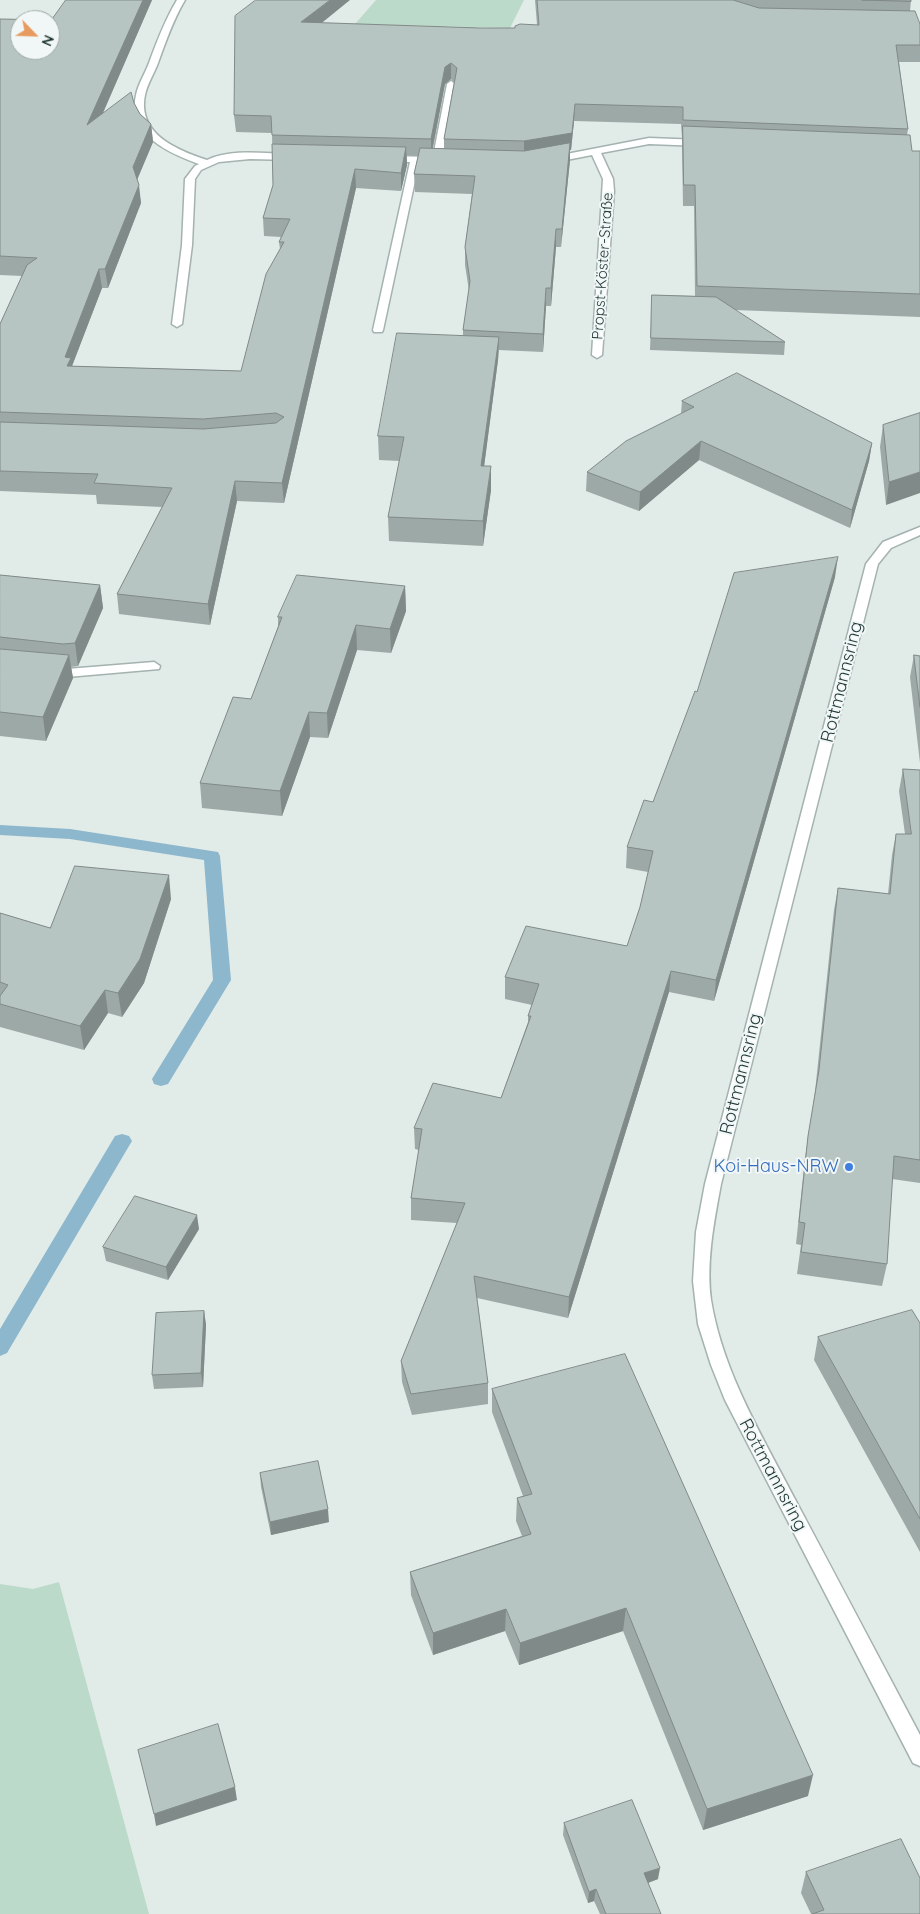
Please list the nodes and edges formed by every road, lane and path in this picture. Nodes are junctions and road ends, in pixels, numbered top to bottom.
1 (181, 0) edge
2 (450, 84) edge
3 (711, 144) edge
4 (595, 151) junction
5 (308, 157) edge
6 (376, 158) edge
7 (415, 159) junction
8 (538, 162) edge
9 (206, 163) junction
10 (177, 324) dead end
11 (378, 330) dead end
12 (597, 355) dead end
13 (920, 531) edge
14 (154, 666) dead end
15 (38, 670) edge
16 (920, 1756) edge

1 - 9 street
2 - 7 street
3 - 4 street
4 - 8 street
4 - 12 street, Propst-Köster-Straße
5 - 9 street
6 - 7 street
7 - 11 street
9 - 10 street
13 - 16 street, Rottmannsring
14 - 15 street

